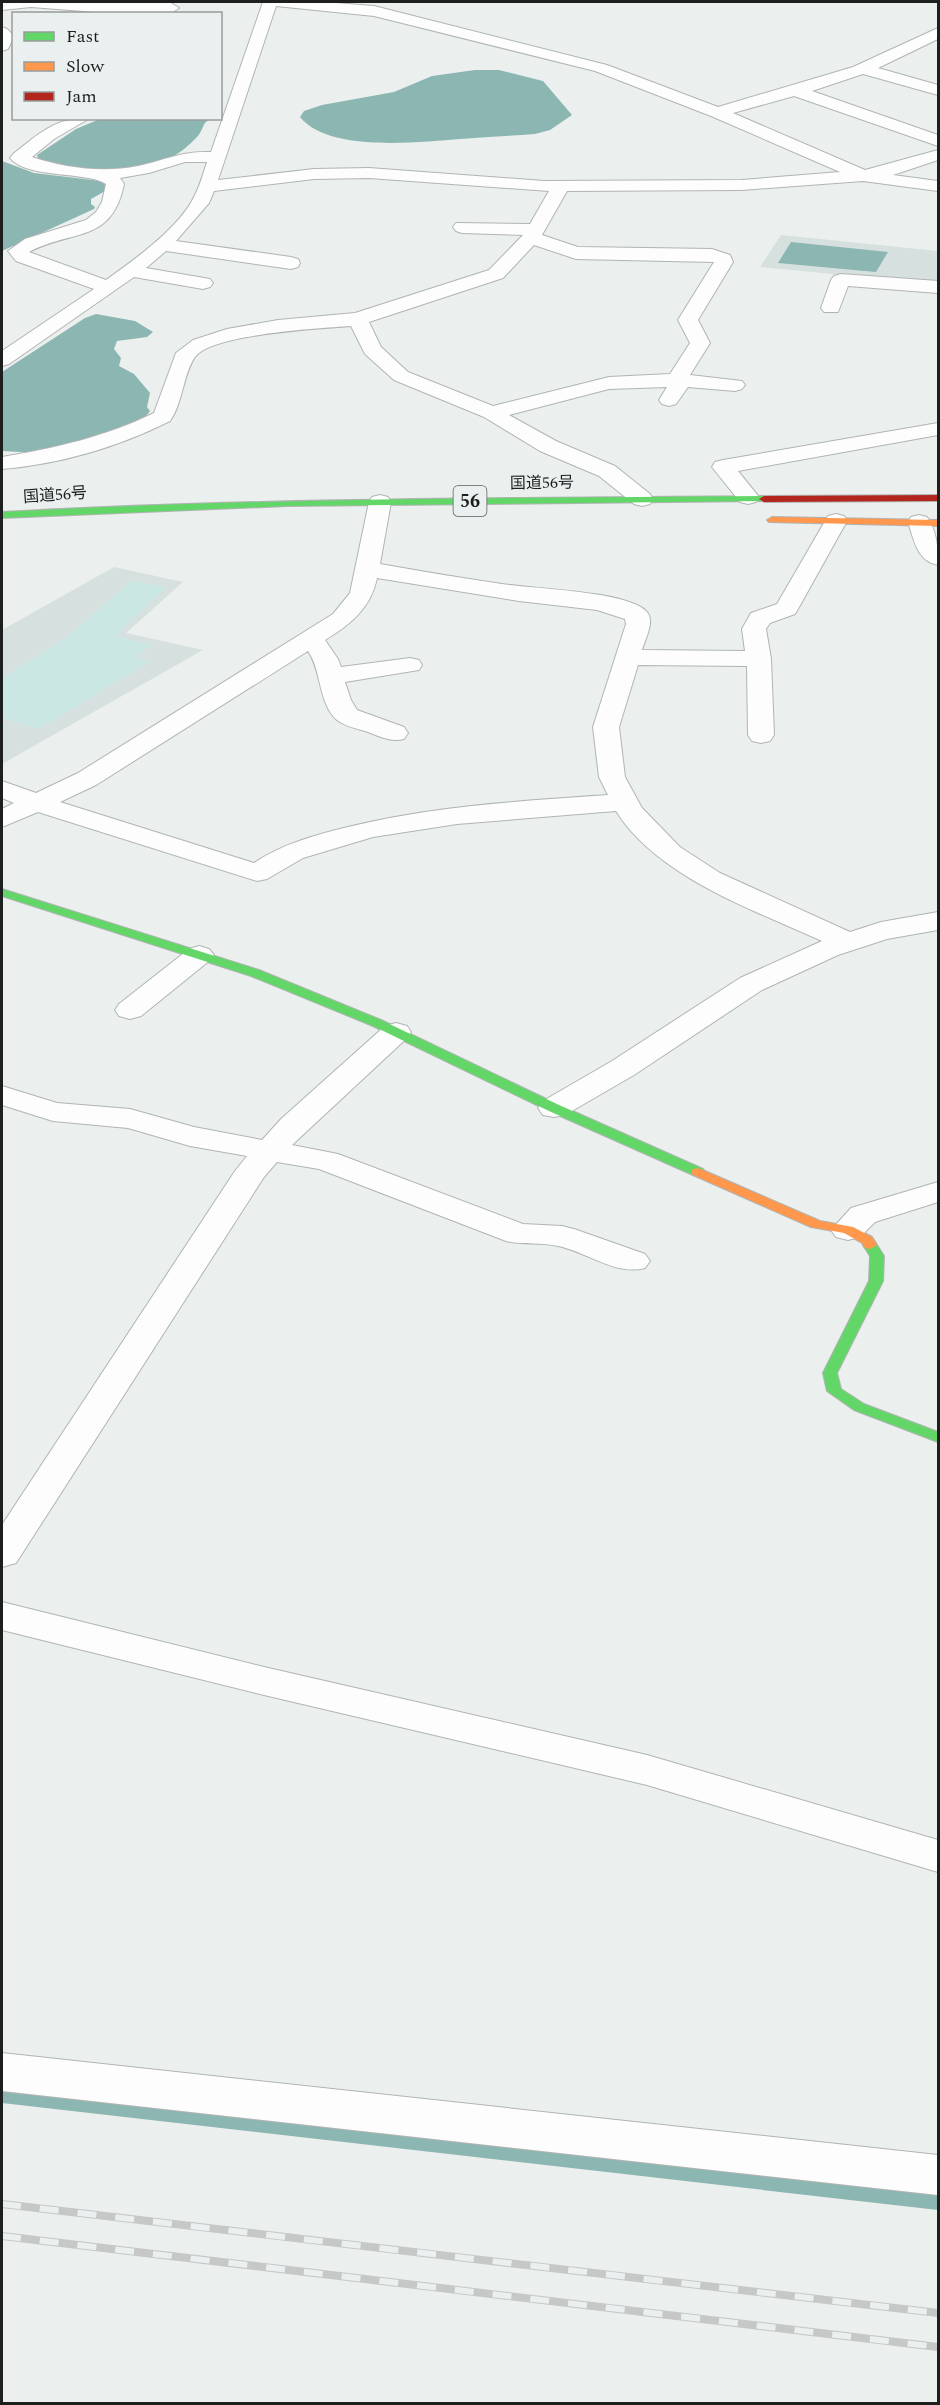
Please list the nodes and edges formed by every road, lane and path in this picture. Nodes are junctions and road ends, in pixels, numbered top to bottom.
1 (187, 2) edge
2 (270, 2) edge
3 (280, 2) edge
4 (2, 5) edge
5 (164, 11) edge
6 (2, 32) edge
7 (939, 33) edge
8 (919, 45) junction
9 (2, 46) edge
10 (939, 49) edge
11 (863, 69) junction
12 (794, 90) junction
13 (939, 90) edge
14 (717, 112) junction
15 (78, 120) edge
16 (939, 141) edge
17 (939, 155) edge
18 (218, 157) junction
19 (10, 159) edge
20 (100, 174) junction
21 (863, 176) junction
22 (210, 186) junction
23 (561, 186) junction
24 (939, 186) edge
25 (462, 227) dead end
26 (533, 234) junction
27 (164, 245) junction
28 (9, 253) edge
29 (291, 263) dead end
30 (132, 271) junction
31 (203, 283) dead end
32 (108, 286) junction
33 (939, 287) edge
34 (831, 309) dead end
35 (358, 320) junction
36 (2, 360) edge
37 (679, 380) junction
38 (735, 385) dead end
39 (669, 400) dead end
40 (491, 413) junction
41 (939, 429) edge
42 (2, 463) edge
43 (748, 497) junction
44 (939, 498) edge
45 (642, 499) junction
46 (2, 515) edge
47 (378, 517) junction
48 (757, 519) dead end
49 (836, 521) junction
50 (929, 522) edge
51 (939, 558) edge
52 (368, 569) junction
53 (311, 638) junction
54 (628, 657) junction
55 (759, 659) junction
56 (411, 665) dead end
57 (331, 676) junction
58 (395, 733) dead end
59 (761, 735) dead end
60 (2, 789) edge
61 (625, 802) junction
62 (37, 803) junction
63 (2, 819) edge
64 (2, 892) edge
65 (939, 921) edge
66 (848, 942) junction
67 (199, 955) junction
68 (130, 1010) dead end
69 (396, 1032) junction
70 (2, 1095) edge
71 (554, 1108) junction
72 (269, 1151) junction
73 (939, 1192) edge
74 (848, 1230) junction
75 (633, 1261) dead end
76 (939, 1437) edge
77 (2, 1554) edge
78 (2, 1616) edge
79 (939, 1857) edge
80 (2, 2072) edge
81 (939, 2175) edge

1 - 5 street
2 - 18 street
3 - 14 street
4 - 5 street
6 - 9 street
7 - 8 street
8 - 10 street
8 - 11 street
11 - 12 street
11 - 13 street
12 - 14 street
12 - 16 street
14 - 21 street
15 - 19 street
17 - 21 street
18 - 20 street
18 - 22 street
19 - 20 street
20 - 28 street
21 - 23 street
21 - 24 street
22 - 23 street
22 - 27 street
23 - 26 street
25 - 26 street
26 - 35 street
26 - 37 street
27 - 29 street
27 - 30 street
28 - 32 street
30 - 31 street
30 - 32 street
32 - 36 street
33 - 34 street
35 - 40 street
35 - 42 street
37 - 38 street
37 - 39 street
37 - 40 street
40 - 45 street
41 - 43 street
43 - 44 main road, 国道56号 / 56
43 - 45 main road, 国道56号 / 56
45 - 47 main road, 国道56号 / 56
46 - 47 main road, 国道56号 / 56
47 - 52 street
48 - 49 main road
49 - 50 main road
49 - 55 street
50 - 51 street
52 - 53 street
52 - 54 street
53 - 57 street
53 - 62 street
54 - 55 street
54 - 61 street
55 - 59 street
56 - 57 street
57 - 58 street
60 - 62 street
61 - 62 street
61 - 66 street
62 - 63 street
64 - 67 main road
65 - 66 street
66 - 71 street
67 - 68 street
67 - 69 main road
69 - 71 main road
69 - 72 street
70 - 72 street
71 - 74 main road
72 - 75 street
72 - 77 street
73 - 74 street
74 - 76 main road
78 - 79 street
80 - 81 street

